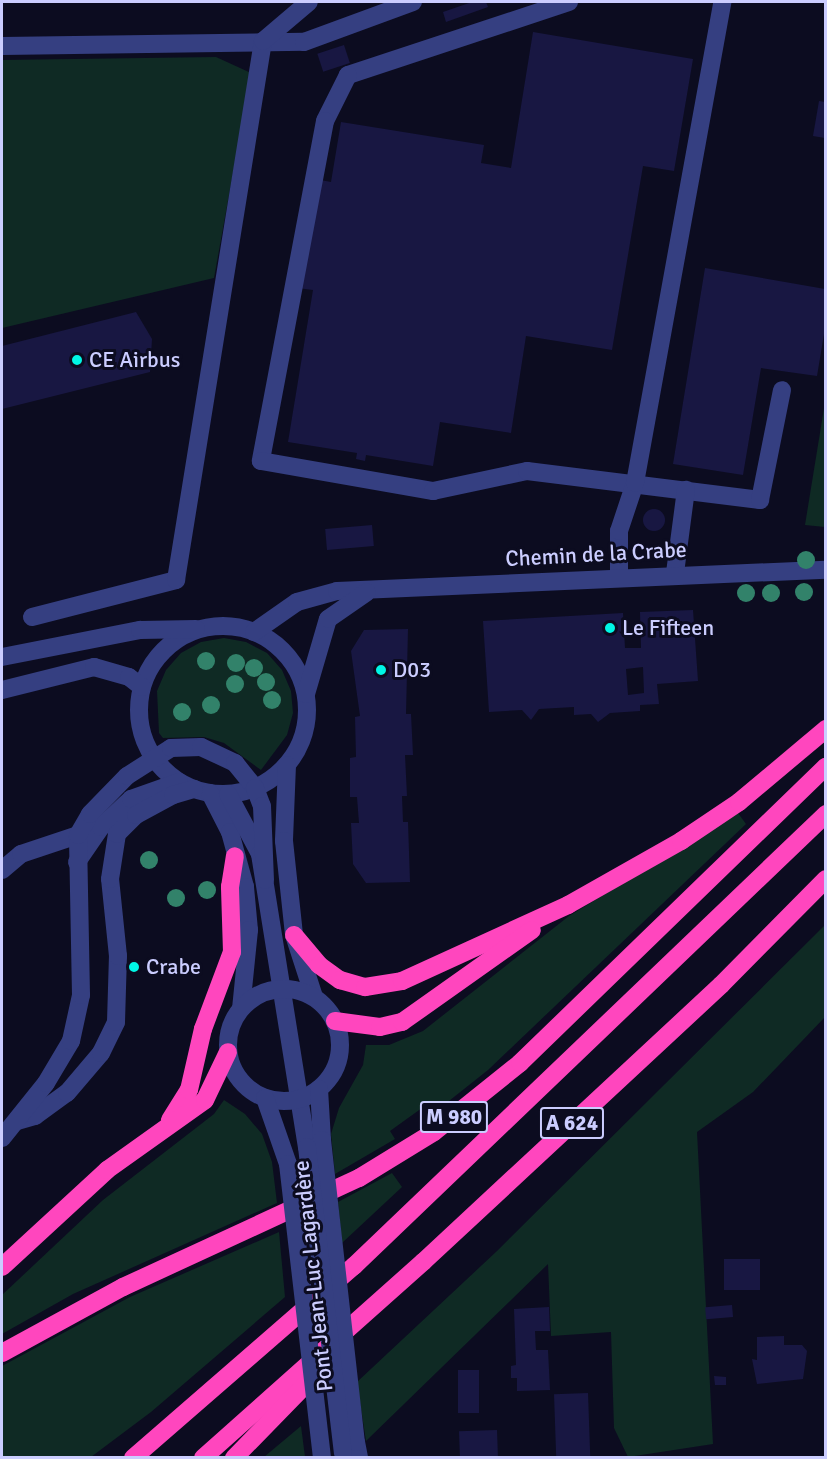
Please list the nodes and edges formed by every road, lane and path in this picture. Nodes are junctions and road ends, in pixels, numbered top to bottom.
1 (309, 2) edge
2 (413, 2) edge
3 (569, 2) edge
4 (723, 2) edge
5 (263, 41) junction
6 (2, 46) edge
7 (783, 390) dead end
8 (636, 483) junction
9 (686, 490) junction
10 (825, 570) edge
11 (675, 573) junction
12 (620, 576) junction
13 (368, 591) junction
14 (32, 617) dead end
15 (201, 629) junction
16 (254, 632) junction
17 (2, 657) edge
18 (142, 687) junction
19 (2, 690) edge
20 (306, 695) junction
21 (825, 729) edge
22 (153, 757) junction
23 (287, 765) junction
24 (825, 766) edge
25 (194, 788) junction
26 (255, 788) junction
27 (228, 794) junction
28 (825, 814) edge
29 (78, 835) junction
30 (235, 856) junction
31 (77, 862) junction
32 (2, 870) edge
33 (825, 879) edge
34 (265, 880) junction
35 (568, 906) junction
36 (294, 935) junction
37 (280, 989) junction
38 (314, 997) junction
39 (241, 1009) junction
40 (335, 1021) junction
41 (228, 1052) junction
42 (319, 1089) junction
43 (265, 1098) junction
44 (297, 1100) junction
45 (17, 1120) junction
46 (164, 1128) junction
47 (2, 1138) edge
48 (315, 1144) junction
49 (423, 1262) junction
50 (2, 1267) edge
51 (2, 1353) edge
52 (351, 1452) edge
53 (132, 1458) edge
54 (203, 1458) edge
55 (234, 1458) edge
56 (322, 1458) edge

1 - 5 street
2 - 5 street
3 - 8 street
4 - 8 street
5 - 6 street
5 - 14 street
7 - 9 street
8 - 9 street
8 - 12 street
9 - 11 street
10 - 11 street, Chemin de la Crabe
11 - 12 street, Chemin de la Crabe
12 - 13 street, Chemin de la Crabe
13 - 16 street, Chemin de la Crabe
13 - 20 street
15 - 16 street
15 - 17 street
15 - 18 street
16 - 20 street
18 - 19 street
18 - 22 street
20 - 23 street
21 - 35 highway
22 - 25 street
22 - 26 street
22 - 29 street
23 - 26 street
23 - 36 street
24 - 51 highway, M 980
25 - 27 street
25 - 30 street
25 - 31 street
25 - 45 street
26 - 27 street
26 - 34 street
27 - 34 street
28 - 53 highway, A 624
29 - 31 street
29 - 32 street
30 - 39 street
30 - 46 highway
31 - 45 street
33 - 49 highway, A 624
34 - 37 street
35 - 36 highway
35 - 40 highway
36 - 38 street
37 - 38 street
37 - 39 street
37 - 44 street
38 - 40 street
39 - 41 street
40 - 42 street
41 - 43 street
41 - 46 highway
42 - 44 street
42 - 48 street, Pont Jean-Luc Lagardère
43 - 44 street
43 - 56 street, Pont Jean-Luc Lagardère, bridge
44 - 48 street
45 - 47 street
46 - 50 highway
48 - 52 street, Pont Jean-Luc Lagardère, bridge
49 - 54 highway, A 624
49 - 55 highway

